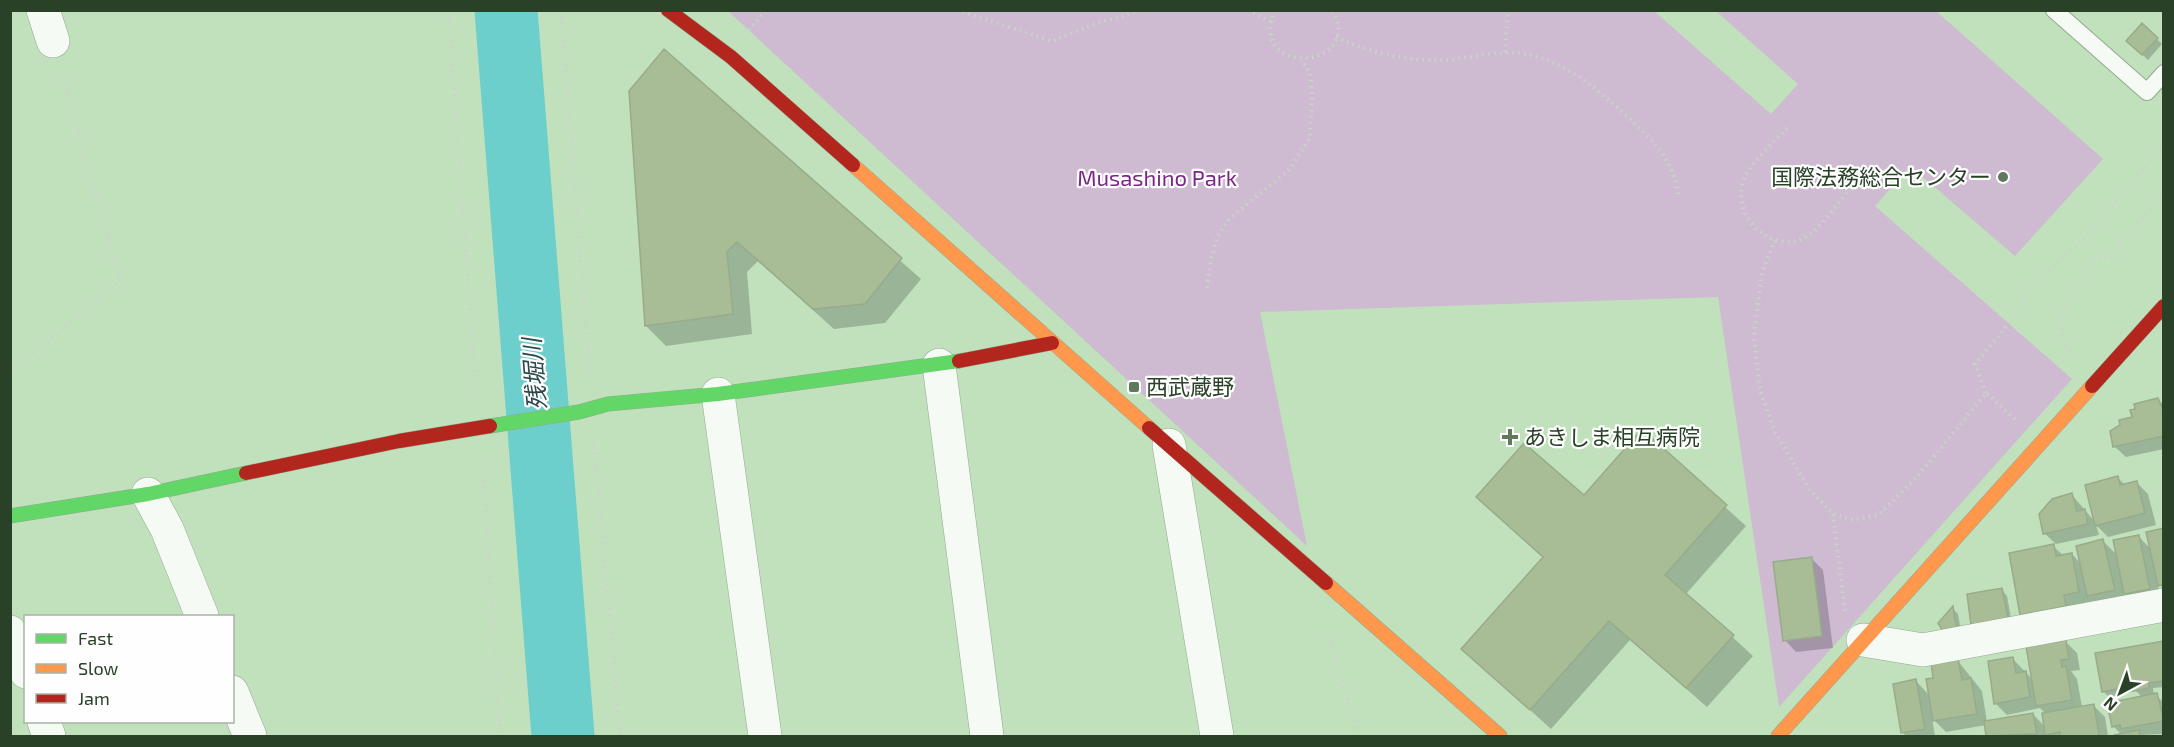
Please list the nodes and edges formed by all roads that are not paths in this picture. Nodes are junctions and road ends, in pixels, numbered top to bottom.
1 (668, 10) edge
2 (2054, 10) edge
3 (2163, 74) edge
4 (2163, 306) edge
5 (1052, 343) junction
6 (939, 365) junction
7 (718, 394) junction
8 (1169, 445) junction
9 (148, 494) junction
10 (10, 516) edge
11 (2163, 605) edge
12 (202, 615) edge
13 (1854, 629) junction
14 (10, 632) edge
15 (24, 667) edge
16 (234, 697) edge
17 (250, 736) edge
18 (765, 736) edge
19 (987, 736) edge
20 (1217, 736) edge
21 (1500, 736) edge
22 (1778, 736) edge

1 - 5 street
2 - 3 lane
4 - 13 street
5 - 6 street
5 - 8 street
6 - 7 street
6 - 19 street
7 - 9 street
7 - 18 street
8 - 20 street
8 - 21 street
9 - 10 street
9 - 12 street
11 - 13 street
13 - 22 street
14 - 15 street
16 - 17 street

